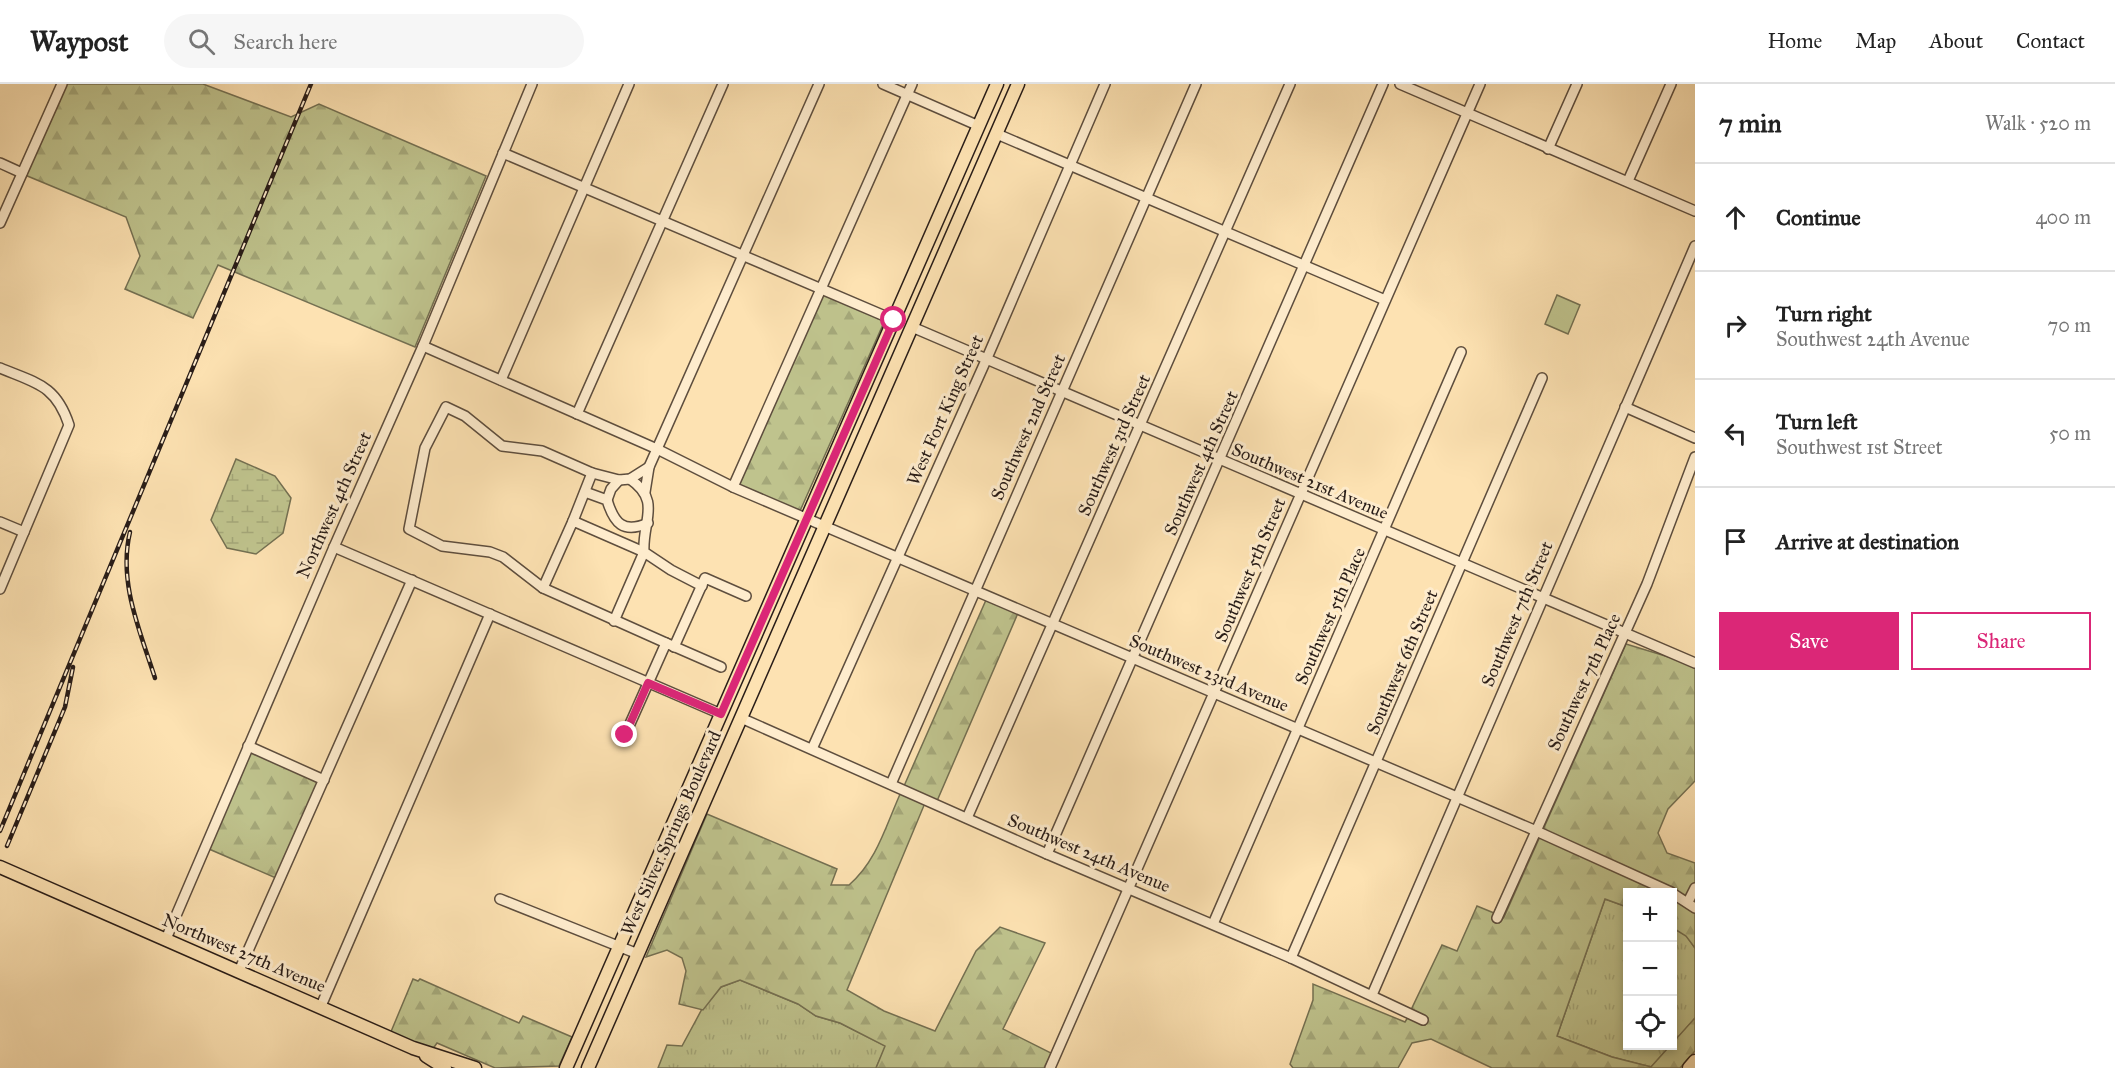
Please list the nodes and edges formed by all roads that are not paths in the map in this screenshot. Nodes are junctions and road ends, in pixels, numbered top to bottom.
1 (62, 84) edge
2 (532, 84) edge
3 (629, 84) edge
4 (723, 84) edge
5 (819, 84) edge
6 (883, 84) edge
7 (912, 84) edge
8 (997, 84) edge
9 (1018, 84) edge
10 (1105, 84) edge
11 (1196, 84) edge
12 (1290, 84) edge
13 (1383, 84) edge
14 (1400, 84) edge
15 (1480, 84) edge
16 (1577, 84) edge
17 (1671, 84) edge
18 (907, 94) junction
19 (987, 105) junction
20 (1467, 114) junction
21 (979, 126) junction
22 (997, 134) junction
23 (1548, 149) junction
24 (503, 153) junction
25 (987, 155) junction
26 (0, 163) edge
27 (1070, 164) junction
28 (22, 173) junction
29 (1628, 181) junction
30 (584, 187) junction
31 (1148, 197) junction
32 (1695, 211) edge
33 (663, 221) junction
34 (0, 223) edge
35 (1227, 231) junction
36 (1695, 246) edge
37 (743, 255) junction
38 (922, 255) junction
39 (1306, 265) junction
40 (821, 289) junction
41 (1385, 300) junction
42 (894, 320) junction
43 (912, 327) junction
44 (423, 346) junction
45 (1461, 352) dead end
46 (987, 358) junction
47 (0, 368) edge
48 (1542, 378) dead end
49 (501, 380) junction
50 (1062, 392) junction
51 (1625, 407) junction
52 (876, 411) junction
53 (577, 414) junction
54 (1140, 427) junction
55 (1695, 438) edge
56 (657, 449) junction
57 (1695, 457) edge
58 (1220, 460) junction
59 (649, 466) junction
60 (592, 473) junction
61 (630, 479) junction
62 (619, 480) junction
63 (733, 487) junction
64 (585, 492) junction
65 (645, 492) junction
66 (1300, 495) junction
67 (607, 500) junction
68 (807, 518) junction
69 (0, 522) edge
70 (573, 522) junction
71 (648, 523) junction
72 (825, 525) junction
73 (1385, 531) junction
74 (24, 532) junction
75 (334, 547) junction
76 (644, 552) junction
77 (896, 558) junction
78 (1462, 563) junction
79 (412, 580) junction
80 (702, 585) junction
81 (543, 588) junction
82 (0, 589) edge
83 (974, 591) junction
84 (746, 596) dead end
85 (1541, 598) junction
86 (490, 614) junction
87 (614, 621) junction
88 (1052, 624) junction
89 (1623, 634) junction
90 (670, 645) junction
91 (1134, 658) junction
92 (1695, 663) edge
93 (721, 667) dead end
94 (737, 678) junction
95 (648, 683) junction
96 (1214, 693) junction
97 (721, 714) junction
98 (741, 718) junction
99 (1298, 729) junction
100 (625, 735) dead end
101 (248, 746) junction
102 (727, 749) junction
103 (812, 749) junction
104 (1376, 763) junction
105 (324, 780) junction
106 (891, 784) junction
107 (1456, 798) junction
108 (967, 818) junction
109 (1534, 830) junction
110 (1047, 854) junction
111 (0, 867) edge
112 (1129, 888) junction
113 (1661, 888) edge
114 (1695, 888) edge
115 (1677, 896) edge
116 (500, 899) dead end
117 (1691, 905) edge
118 (1497, 918) dead end
119 (1213, 924) junction
120 (166, 939) junction
121 (620, 946) junction
122 (638, 954) junction
123 (1292, 958) junction
124 (239, 971) junction
125 (1372, 995) junction
126 (321, 1006) junction
127 (1423, 1020) dead end
128 (413, 1048) junction
129 (1695, 1061) edge
130 (446, 1068) edge
131 (475, 1068) edge
132 (566, 1068) edge
133 (588, 1068) edge
134 (1050, 1068) edge
135 (1689, 1068) edge

1 - 28 street
2 - 24 street, Northwest 4th Street
3 - 30 street
4 - 33 street
5 - 37 street
6 - 18 street
7 - 18 street
8 - 19 main road, West Silver Springs Boulevard
9 - 22 main road, West Silver Springs Boulevard
10 - 27 street, West Fort King Street
11 - 31 street, Southwest 2nd Street
12 - 35 street, Southwest 3rd Street
13 - 39 street, Southwest 4th Street
14 - 20 street
15 - 20 street, Southwest 5th Street
16 - 23 street
17 - 29 street
18 - 21 street
18 - 40 street
19 - 21 main road, West Silver Springs Boulevard
19 - 22 main road
20 - 23 street
20 - 41 street, Southwest 5th Street
21 - 25 main road
21 - 38 main road, West Silver Springs Boulevard
22 - 25 main road, West Silver Springs Boulevard
22 - 27 street
23 - 29 street
24 - 30 street
24 - 44 street, Northwest 4th Street
25 - 43 main road, West Silver Springs Boulevard
26 - 28 street
27 - 31 street
27 - 46 street, West Fort King Street
28 - 34 street
29 - 32 street
30 - 33 street
30 - 49 street
31 - 35 street
31 - 50 street, Southwest 2nd Street
33 - 37 street
33 - 53 street
35 - 39 street
35 - 54 street, Southwest 3rd Street
36 - 51 street, Southwest 7th Street
37 - 40 street
37 - 56 street
38 - 42 main road, West Silver Springs Boulevard
38 - 43 main road
39 - 41 street
39 - 58 street, Southwest 4th Street
40 - 42 street
40 - 63 street
41 - 66 street, Southwest 5th Street
42 - 52 main road
42 - 68 main road, West Silver Springs Boulevard
43 - 46 street, Southwest 21st Avenue
43 - 52 main road, West Silver Springs Boulevard
44 - 49 street, Southwest 23rd Avenue
44 - 75 street, Northwest 4th Street
45 - 73 street, Southwest 5th Place
46 - 50 street, Southwest 21st Avenue
46 - 77 street, West Fort King Street
47 - 74 street
48 - 78 street, Southwest 6th Street
49 - 53 street, Southwest 23rd Avenue
50 - 54 street, Southwest 21st Avenue
50 - 83 street, Southwest 2nd Street
51 - 55 street
51 - 85 street, Southwest 7th Street
52 - 72 main road, West Silver Springs Boulevard
53 - 56 street, Southwest 23rd Avenue
54 - 58 street, Southwest 21st Avenue
54 - 88 street, Southwest 3rd Street
56 - 59 street
56 - 63 street, Southwest 23rd Avenue
57 - 89 street, Southwest 7th Place
58 - 66 street, Southwest 21st Avenue
58 - 91 street, Southwest 4th Street
59 - 61 street
59 - 65 street
60 - 62 street
60 - 64 street
60 - 81 street
61 - 62 street
61 - 65 street
62 - 67 street
63 - 68 street, Southwest 23rd Avenue
64 - 67 street
64 - 70 street
65 - 71 street
66 - 73 street, Southwest 21st Avenue
66 - 96 street, Southwest 5th Street
67 - 71 street
68 - 72 street, Southwest 23rd Avenue
68 - 94 main road, West Silver Springs Boulevard
69 - 74 street
70 - 76 street
70 - 81 street
71 - 76 street
72 - 77 street, Southwest 23rd Avenue
72 - 98 main road, West Silver Springs Boulevard
73 - 78 street, Southwest 21st Avenue
73 - 99 street, Southwest 5th Place
74 - 82 street
75 - 79 street
75 - 101 street, Northwest 4th Street
76 - 80 street
76 - 87 street
77 - 83 street, Southwest 23rd Avenue
77 - 103 street, West Fort King Street
78 - 85 street, Southwest 21st Avenue
78 - 104 street, Southwest 6th Street
79 - 86 street
79 - 105 street
80 - 84 street
80 - 90 street
81 - 87 street
83 - 88 street, Southwest 23rd Avenue
83 - 106 street, Southwest 2nd Street
85 - 89 street, Southwest 21st Avenue
85 - 107 street, Southwest 7th Street
86 - 95 street
86 - 126 street
87 - 90 street
88 - 91 street, Southwest 23rd Avenue
88 - 108 street, Southwest 3rd Street
89 - 92 street, Southwest 21st Avenue
89 - 109 street, Southwest 7th Place
90 - 93 street
90 - 95 street
91 - 96 street, Southwest 23rd Avenue
91 - 110 street, Southwest 4th Street
94 - 97 main road, West Silver Springs Boulevard
94 - 98 main road
95 - 97 street
95 - 100 street
96 - 99 street, Southwest 23rd Avenue
96 - 112 street, Southwest 5th Street
97 - 102 main road
97 - 121 main road, West Silver Springs Boulevard
98 - 102 main road, West Silver Springs Boulevard
98 - 103 street, Southwest 24th Avenue
99 - 104 street, Southwest 23rd Avenue
99 - 119 street, Southwest 5th Place
101 - 105 street
101 - 120 street, Northwest 4th Street
102 - 122 main road, West Silver Springs Boulevard
103 - 106 street, Southwest 24th Avenue
104 - 107 street, Southwest 23rd Avenue
104 - 123 street, Southwest 6th Street
105 - 124 street
106 - 108 street, Southwest 24th Avenue
107 - 109 street, Southwest 23rd Avenue
107 - 125 street, Southwest 7th Street
108 - 110 street, Southwest 24th Avenue
109 - 113 street, Southwest 23rd Avenue
109 - 118 street, Southwest 7th Place
110 - 112 street, Southwest 24th Avenue
111 - 120 main road, Northwest 27th Avenue
112 - 119 street, Southwest 24th Avenue
112 - 134 street, Southwest 5th Street
114 - 117 street
115 - 117 street, Southwest 23rd Avenue
116 - 121 street
119 - 123 street, Southwest 24th Avenue
120 - 124 main road, Northwest 27th Avenue
121 - 122 street
121 - 132 main road, West Silver Springs Boulevard
122 - 133 main road, West Silver Springs Boulevard
123 - 125 street, Southwest 24th Avenue
124 - 126 main road, Northwest 27th Avenue
125 - 127 street, Southwest 24th Avenue
126 - 128 main road, Northwest 27th Avenue
128 - 130 main road
128 - 131 main road, Northwest 27th Avenue
129 - 135 main road

